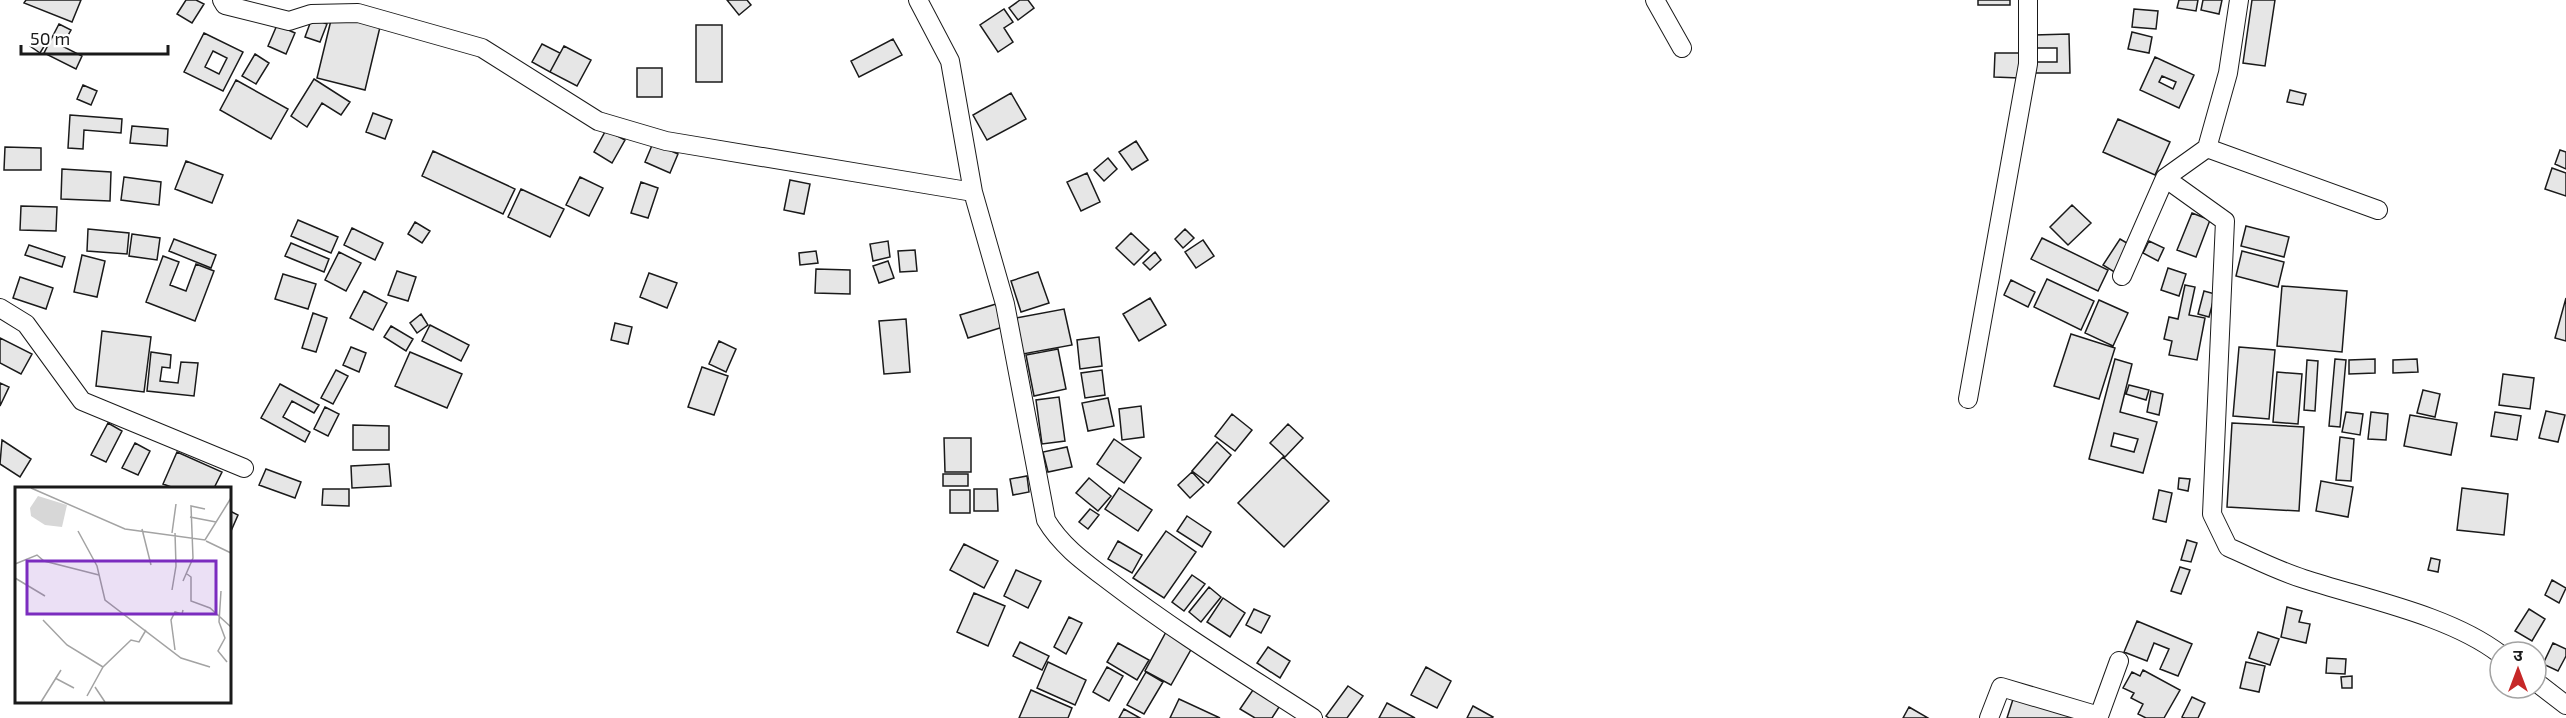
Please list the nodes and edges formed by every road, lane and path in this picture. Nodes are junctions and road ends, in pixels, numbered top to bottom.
1 (222, 0) edge
2 (918, 0) edge
3 (1655, 0) edge
4 (2028, 0) edge
5 (2239, 0) edge
6 (1682, 48) dead end
7 (2207, 148) junction
8 (2165, 178) junction
9 (973, 192) junction
10 (2378, 210) dead end
11 (2122, 276) dead end
12 (0, 308) edge
13 (1968, 399) dead end
14 (244, 468) dead end
15 (2488, 645) edge
16 (2119, 661) dead end
17 (2548, 691) edge
18 (2566, 705) edge
19 (1313, 718) edge
20 (1989, 718) edge

1 - 9 street
2 - 9 street
3 - 6 street
4 - 13 street
5 - 7 street
7 - 8 street
7 - 10 street
8 - 11 street
8 - 15 street
9 - 19 street
12 - 14 street
16 - 20 street
17 - 18 street

